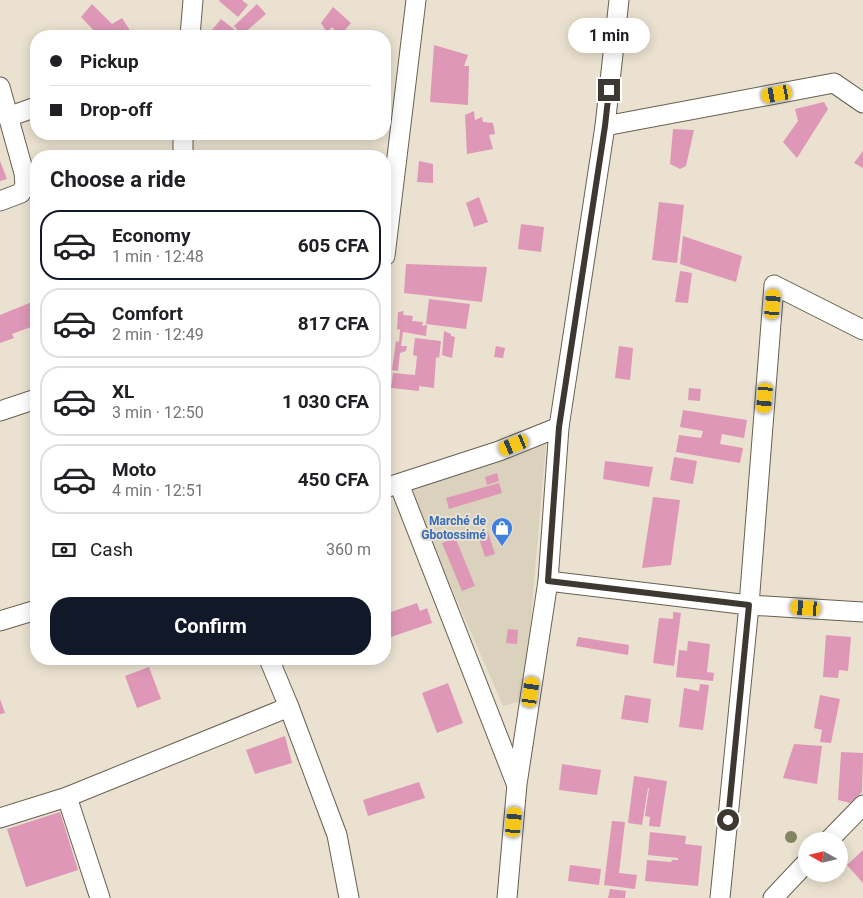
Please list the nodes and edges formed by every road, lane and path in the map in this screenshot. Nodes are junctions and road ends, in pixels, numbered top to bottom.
1 (193, 0) edge
2 (416, 0) edge
3 (620, 0) edge
4 (190, 30) edge
5 (0, 87) edge
6 (863, 102) edge
7 (30, 110) edge
8 (8, 117) junction
9 (605, 126) junction
10 (0, 201) edge
11 (391, 206) edge
12 (863, 330) edge
13 (30, 401) edge
14 (0, 411) edge
15 (559, 427) junction
16 (392, 486) edge
17 (548, 581) junction
18 (749, 605) junction
19 (30, 612) edge
20 (863, 612) edge
21 (0, 621) edge
22 (272, 665) edge
23 (289, 707) junction
24 (517, 784) junction
25 (67, 797) junction
26 (863, 805) edge
27 (0, 818) edge
28 (837, 832) edge
29 (798, 871) edge
30 (100, 898) edge
31 (349, 898) edge
32 (508, 898) edge
33 (720, 898) edge
34 (772, 898) edge

1 - 4 street
2 - 11 street
3 - 9 street
5 - 8 street
6 - 9 street
7 - 8 street
8 - 10 street
9 - 15 street
12 - 18 street
13 - 14 street
15 - 16 street
15 - 17 street
16 - 24 street
17 - 18 street
17 - 24 street
18 - 20 street
18 - 33 street
19 - 21 street
22 - 23 street
23 - 25 street
23 - 31 street
24 - 32 street
25 - 27 street
25 - 30 street
26 - 28 street
29 - 34 street

